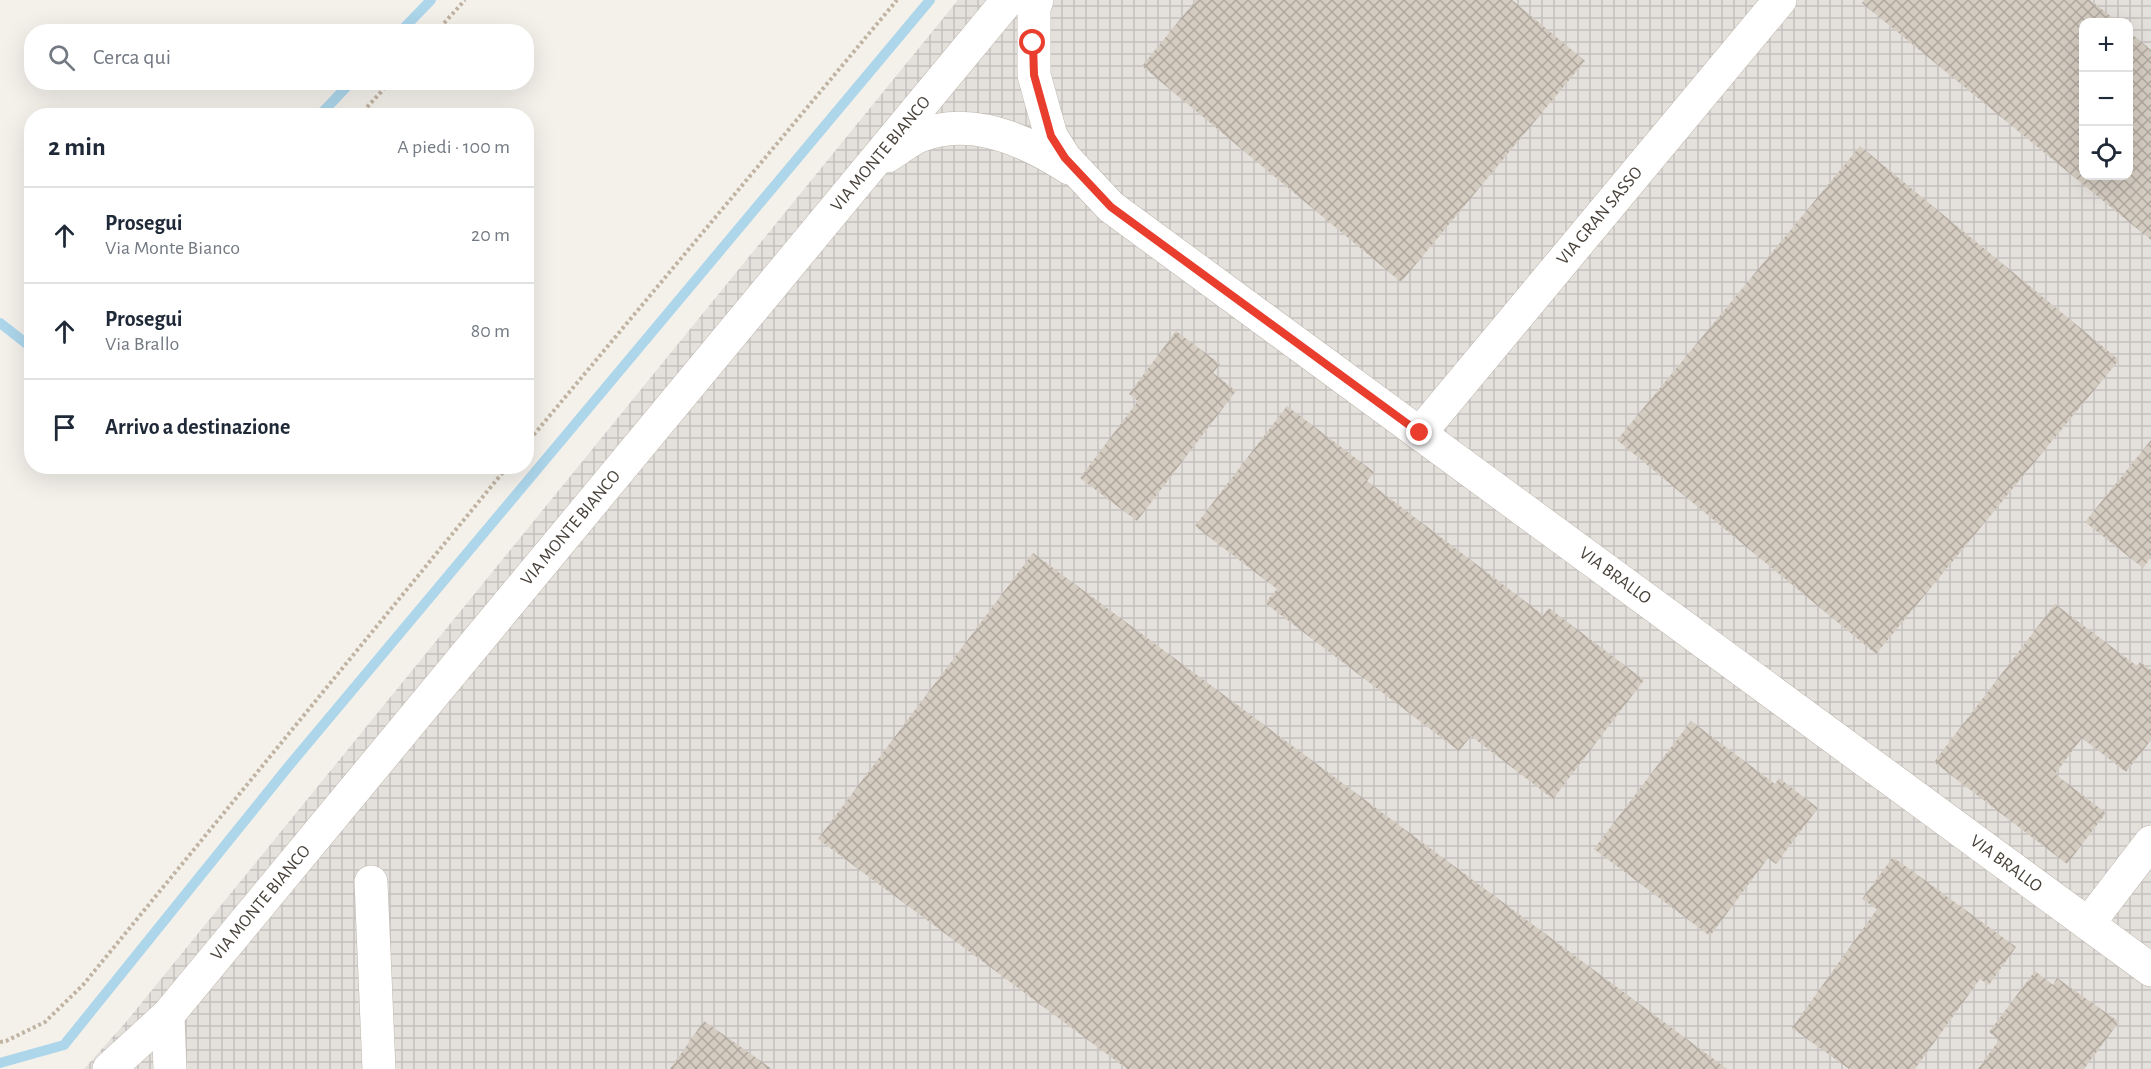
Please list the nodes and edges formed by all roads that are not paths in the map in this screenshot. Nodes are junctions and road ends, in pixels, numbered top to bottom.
1 (1008, 0) edge
2 (1037, 0) edge
3 (1780, 0) edge
4 (870, 167) junction
5 (1082, 177) junction
6 (1420, 433) junction
7 (2151, 842) edge
8 (371, 882) dead end
9 (2088, 924) junction
10 (2151, 970) edge
11 (168, 1015) junction
12 (109, 1069) edge
13 (170, 1069) edge
14 (379, 1069) edge

1 - 4 street, VIA MONTE BIANCO
2 - 5 street, VIA BRALLO
3 - 6 street, VIA GRAN SASSO
4 - 5 street, VIA BRALLO
4 - 11 street, VIA MONTE BIANCO
5 - 6 street, VIA BRALLO
6 - 9 street, VIA BRALLO
7 - 9 street
8 - 14 street
9 - 10 street, VIA BRALLO
11 - 12 street, VIA MONTE BIANCO
11 - 13 street

